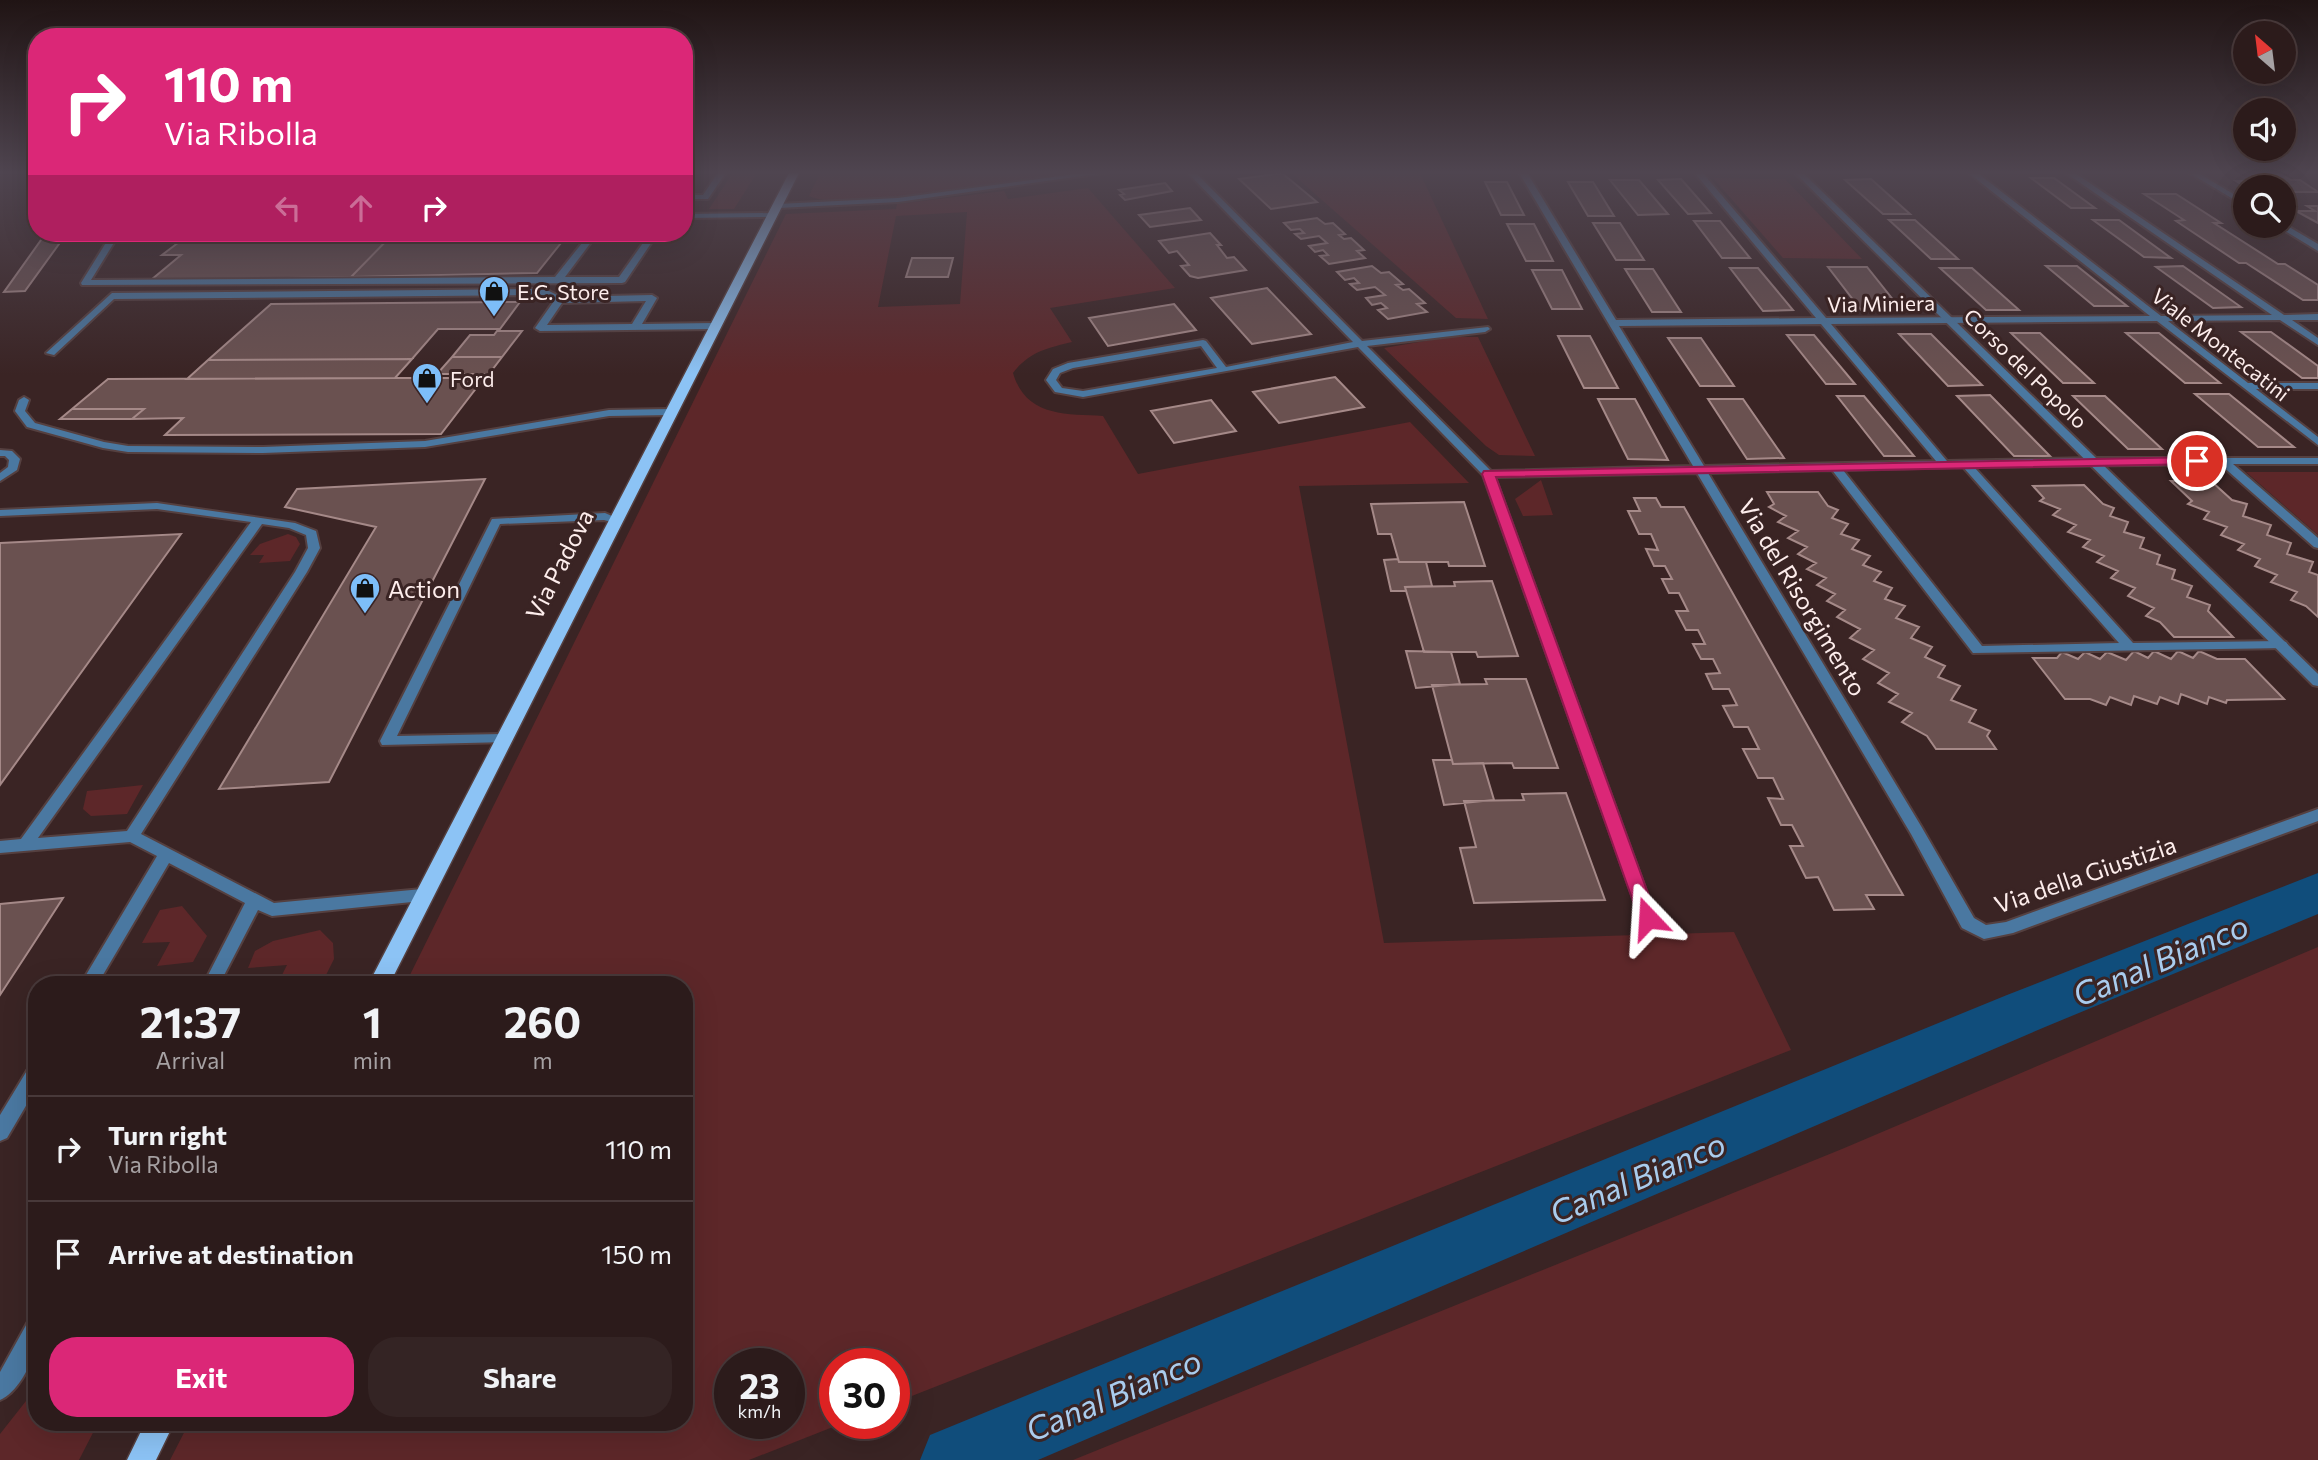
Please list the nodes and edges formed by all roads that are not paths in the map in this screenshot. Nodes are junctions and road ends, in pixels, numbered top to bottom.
1 (760, 239) edge
2 (1256, 239) edge
3 (1562, 239) edge
4 (1755, 239) edge
5 (1867, 239) edge
6 (2057, 239) edge
7 (2167, 239) edge
8 (110, 242) edge
9 (587, 242) edge
10 (648, 242) edge
11 (558, 280) junction
12 (559, 300) junction
13 (2318, 317) edge
14 (2158, 318) junction
15 (2283, 318) junction
16 (1949, 320) junction
17 (1824, 321) junction
18 (1612, 323) junction
19 (636, 326) junction
20 (715, 326) junction
21 (1485, 329) dead end
22 (2318, 342) edge
23 (1358, 344) junction
24 (51, 353) dead end
25 (1224, 370) junction
26 (2246, 386) junction
27 (2318, 386) edge
28 (24, 400) dead end
29 (671, 412) junction
30 (2318, 442) edge
31 (0, 453) edge
32 (2093, 461) junction
33 (2223, 461) junction
34 (2318, 461) edge
35 (1966, 464) junction
36 (1945, 465) junction
37 (1835, 467) junction
38 (1700, 470) junction
39 (1488, 474) junction
40 (0, 478) edge
41 (0, 513) edge
42 (259, 520) junction
43 (615, 520) junction
44 (2318, 544) edge
45 (2281, 645) junction
46 (2130, 648) junction
47 (2318, 682) edge
48 (503, 740) junction
49 (2318, 815) edge
50 (1916, 830) joint
51 (132, 836) junction
52 (25, 845) junction
53 (0, 847) edge
54 (166, 854) junction
55 (422, 895) junction
56 (254, 901) junction
57 (1648, 918) dead end
58 (93, 976) edge
59 (216, 976) edge
60 (382, 976) edge
61 (28, 1085) edge
62 (0, 1132) edge
63 (28, 1343) edge
64 (0, 1390) edge
65 (156, 1431) edge
66 (141, 1460) edge

1 - 20 main road, Via Padova
2 - 23 street
3 - 18 street, Via del Risorgimento
4 - 17 street
5 - 16 street, Corso del Popolo
6 - 14 street, Viale Montecatini
7 - 15 street
8 - 11 street
9 - 11 street
10 - 11 street
12 - 19 street
12 - 19 street
12 - 24 street
13 - 15 street, Via Miniera
14 - 15 street, Via Miniera
14 - 16 street, Via Miniera
14 - 26 street, Viale Montecatini
15 - 22 street
16 - 17 street, Via Miniera
16 - 32 street, Corso del Popolo
17 - 18 street, Via Miniera
17 - 36 street
18 - 38 street, Via del Risorgimento
19 - 20 street
20 - 29 main road, Via Padova
21 - 23 street
23 - 25 street
23 - 39 street
25 - 25 street
26 - 27 street
26 - 30 street, Viale Montecatini
28 - 29 street
29 - 43 main road, Via Padova
31 - 40 street
32 - 33 street
32 - 35 street
32 - 45 street, Corso del Popolo
33 - 34 street
33 - 44 street
35 - 36 street
35 - 46 street
36 - 37 street
37 - 38 street
37 - 46 street
38 - 39 street
38 - 50 street, Via del Risorgimento
39 - 57 street
41 - 42 street
42 - 51 street
42 - 52 street
43 - 48 main road, Via Padova
43 - 48 street
45 - 46 street
45 - 47 street, Corso del Popolo
48 - 55 main road, Via Padova
49 - 50 street, Via della Giustizia
51 - 52 street
51 - 54 street
52 - 53 street
54 - 56 street
54 - 58 street
55 - 56 street
55 - 60 main road, Via Padova
56 - 59 street
61 - 62 street
63 - 64 street
65 - 66 main road

